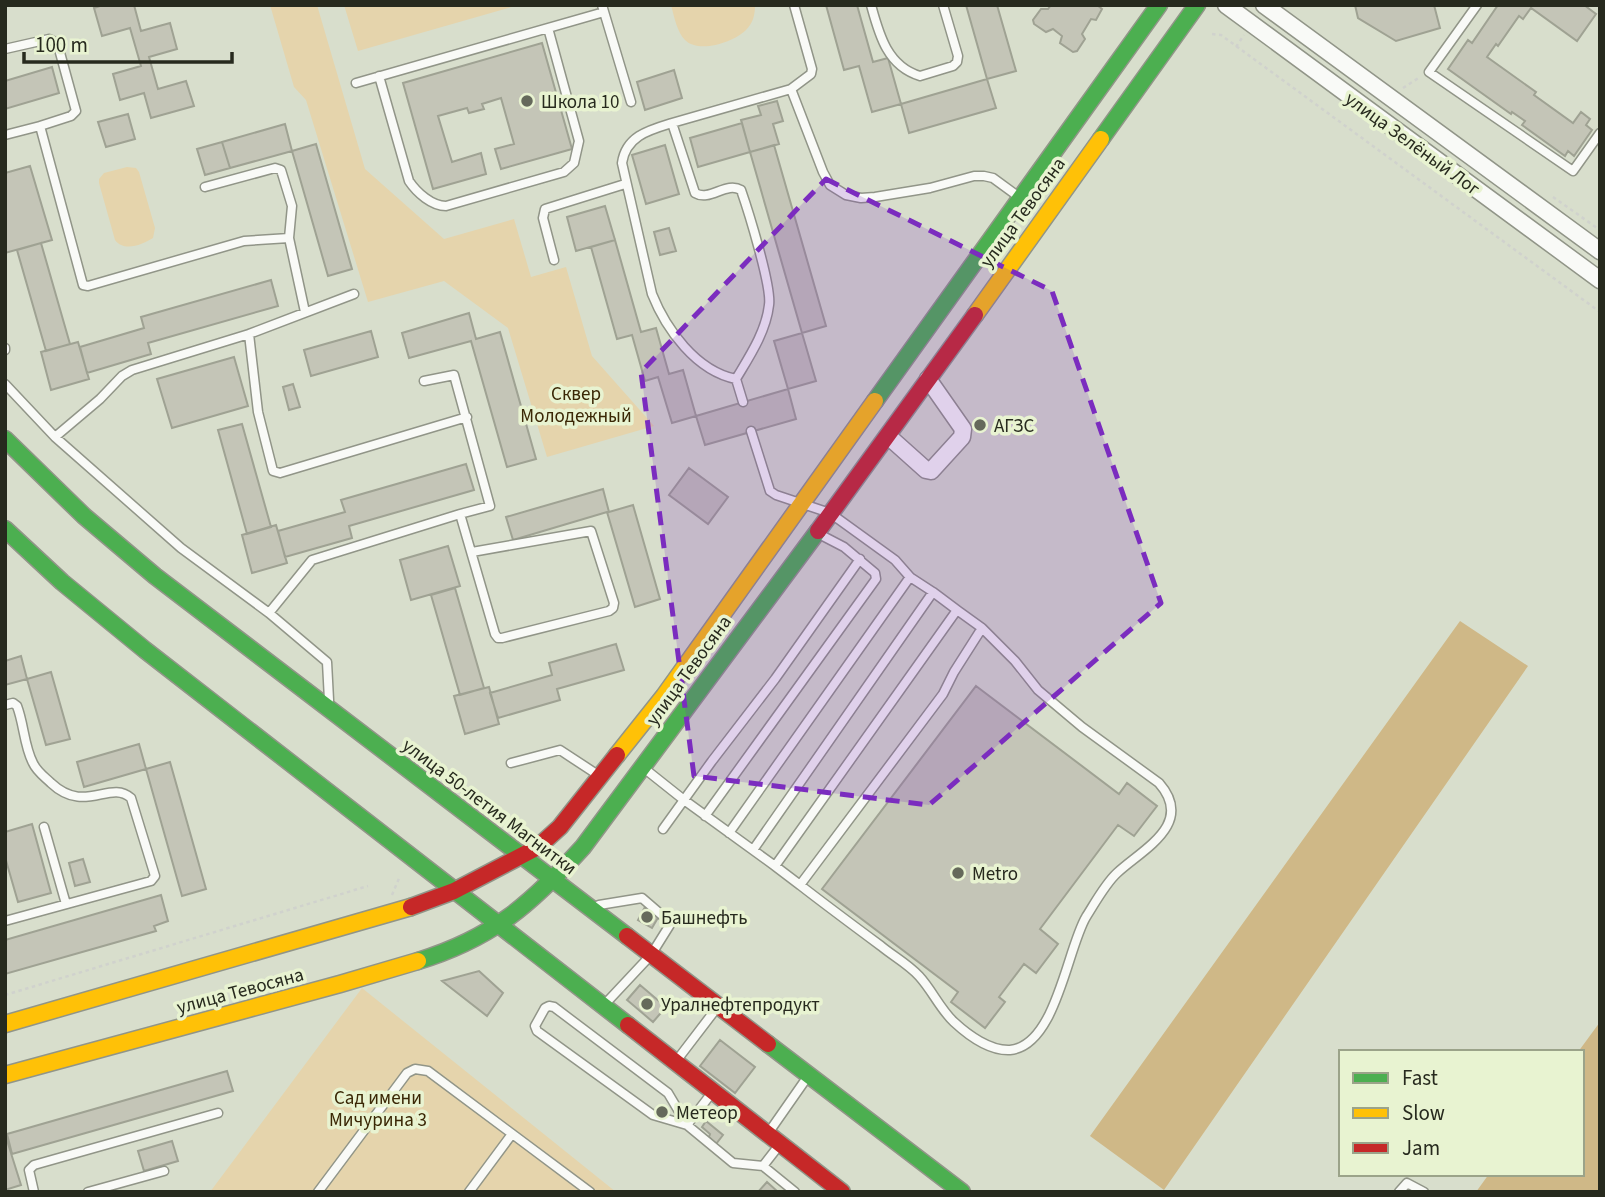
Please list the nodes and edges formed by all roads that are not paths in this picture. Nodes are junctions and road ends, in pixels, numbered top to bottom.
1 (794, 5) edge
2 (870, 5) edge
3 (943, 5) edge
4 (1159, 5) edge
5 (1198, 5) edge
6 (1226, 5) edge
7 (1264, 5) edge
8 (1477, 5) edge
9 (603, 9) edge
10 (548, 28) junction
11 (5, 49) edge
12 (379, 76) junction
13 (356, 83) dead end
14 (791, 89) junction
15 (631, 102) dead end
16 (672, 123) junction
17 (40, 126) junction
18 (1600, 133) edge
19 (5, 135) edge
20 (625, 184) junction
21 (205, 187) dead end
22 (1021, 199) junction
23 (289, 237) junction
24 (1600, 251) edge
25 (554, 260) dead end
26 (1600, 280) edge
27 (354, 294) dead end
28 (305, 312) junction
29 (249, 334) junction
30 (736, 379) junction
31 (928, 379) junction
32 (424, 381) dead end
33 (5, 384) edge
34 (743, 402) dead end
35 (467, 417) junction
36 (751, 431) dead end
37 (888, 436) junction
38 (55, 437) junction
39 (5, 439) edge
40 (802, 504) junction
41 (830, 513) junction
42 (460, 514) junction
43 (5, 529) edge
44 (817, 533) junction
45 (472, 552) junction
46 (860, 559) junction
47 (910, 577) junction
48 (933, 592) junction
49 (957, 610) junction
50 (269, 613) junction
51 (982, 628) junction
52 (5, 705) edge
53 (330, 710) junction
54 (511, 762) dead end
55 (643, 767) junction
56 (601, 777) junction
57 (684, 800) junction
58 (705, 816) junction
59 (44, 827) dead end
60 (663, 829) dead end
61 (729, 833) junction
62 (753, 850) junction
63 (522, 857) junction
64 (775, 866) junction
65 (554, 881) junction
66 (800, 885) junction
67 (454, 891) junction
68 (66, 904) junction
69 (589, 907) junction
70 (5, 920) edge
71 (500, 925) junction
72 (651, 954) junction
73 (718, 1006) junction
74 (603, 1007) junction
75 (5, 1024) edge
76 (675, 1062) junction
77 (5, 1075) edge
78 (808, 1075) junction
79 (713, 1092) junction
80 (218, 1113) dead end
81 (687, 1125) junction
82 (512, 1134) junction
83 (774, 1139) junction
84 (763, 1166) junction
85 (164, 1171) dead end
86 (34, 1192) edge
87 (88, 1192) edge
88 (318, 1192) edge
89 (469, 1192) edge
90 (590, 1192) edge
91 (795, 1192) edge
92 (842, 1192) edge
93 (962, 1192) edge
94 (1399, 1192) edge
95 (1424, 1192) edge

1 - 14 lane
2 - 3 lane
4 - 22 main road, улица Тевосяна
5 - 31 main road, улица Тевосяна
6 - 26 street, улица Зелёный Лог
7 - 24 street, улица Зелёный Лог
8 - 18 lane
9 - 10 lane
9 - 15 lane
10 - 12 lane
10 - 12 lane
11 - 17 lane
12 - 13 lane
14 - 16 lane
14 - 22 lane
16 - 20 lane
16 - 30 lane
17 - 19 lane
17 - 23 lane
20 - 25 lane
20 - 30 lane
21 - 23 lane
22 - 40 main road, улица Тевосяна
23 - 28 lane
27 - 28 lane
28 - 29 lane
29 - 35 lane
29 - 38 lane
30 - 34 lane
31 - 37 main road, улица Тевосяна
31 - 37 street
32 - 35 lane
33 - 38 lane
35 - 42 lane
36 - 40 lane
37 - 41 main road, улица Тевосяна
38 - 50 lane
39 - 53 main road, улица 50-летия Магнитки
40 - 41 lane
40 - 56 main road, улица Тевосяна
41 - 44 main road, улица Тевосяна
41 - 47 lane
42 - 45 lane
42 - 50 lane
43 - 67 main road
44 - 46 lane
44 - 55 main road, улица Тевосяна
45 - 45 lane
46 - 57 lane
46 - 58 lane
47 - 48 lane
47 - 61 lane
48 - 49 lane
48 - 62 lane
49 - 51 lane
49 - 64 lane
50 - 53 lane
51 - 66 lane
51 - 66 lane
52 - 68 lane
53 - 63 main road, улица 50-летия Магнитки
54 - 56 lane
55 - 57 lane
55 - 65 main road, улица Тевосяна
56 - 63 main road, улица Тевосяна
57 - 58 lane
57 - 60 lane
58 - 61 lane
59 - 68 lane
61 - 62 lane
62 - 64 lane
63 - 65 main road, улица 50-летия Магнитки
63 - 67 main road, улица Тевосяна
64 - 66 lane
65 - 69 main road, улица 50-летия Магнитки
65 - 71 main road, улица Тевосяна
67 - 71 main road
67 - 75 main road, улица Тевосяна
68 - 70 lane
69 - 72 main road, улица 50-летия Магнитки
69 - 72 lane
71 - 74 main road
71 - 77 main road, улица Тевосяна
72 - 73 main road, улица 50-летия Магнитки
72 - 74 lane
73 - 76 lane
73 - 78 main road, улица 50-летия Магнитки
74 - 76 main road
76 - 79 main road
78 - 83 lane
78 - 93 main road, улица 50-летия Магнитки
79 - 81 lane
79 - 83 main road
80 - 86 lane
81 - 81 lane
81 - 84 lane
82 - 88 lane
82 - 89 lane
82 - 90 lane
83 - 84 lane
83 - 92 main road
84 - 91 lane
85 - 87 lane
94 - 95 lane

